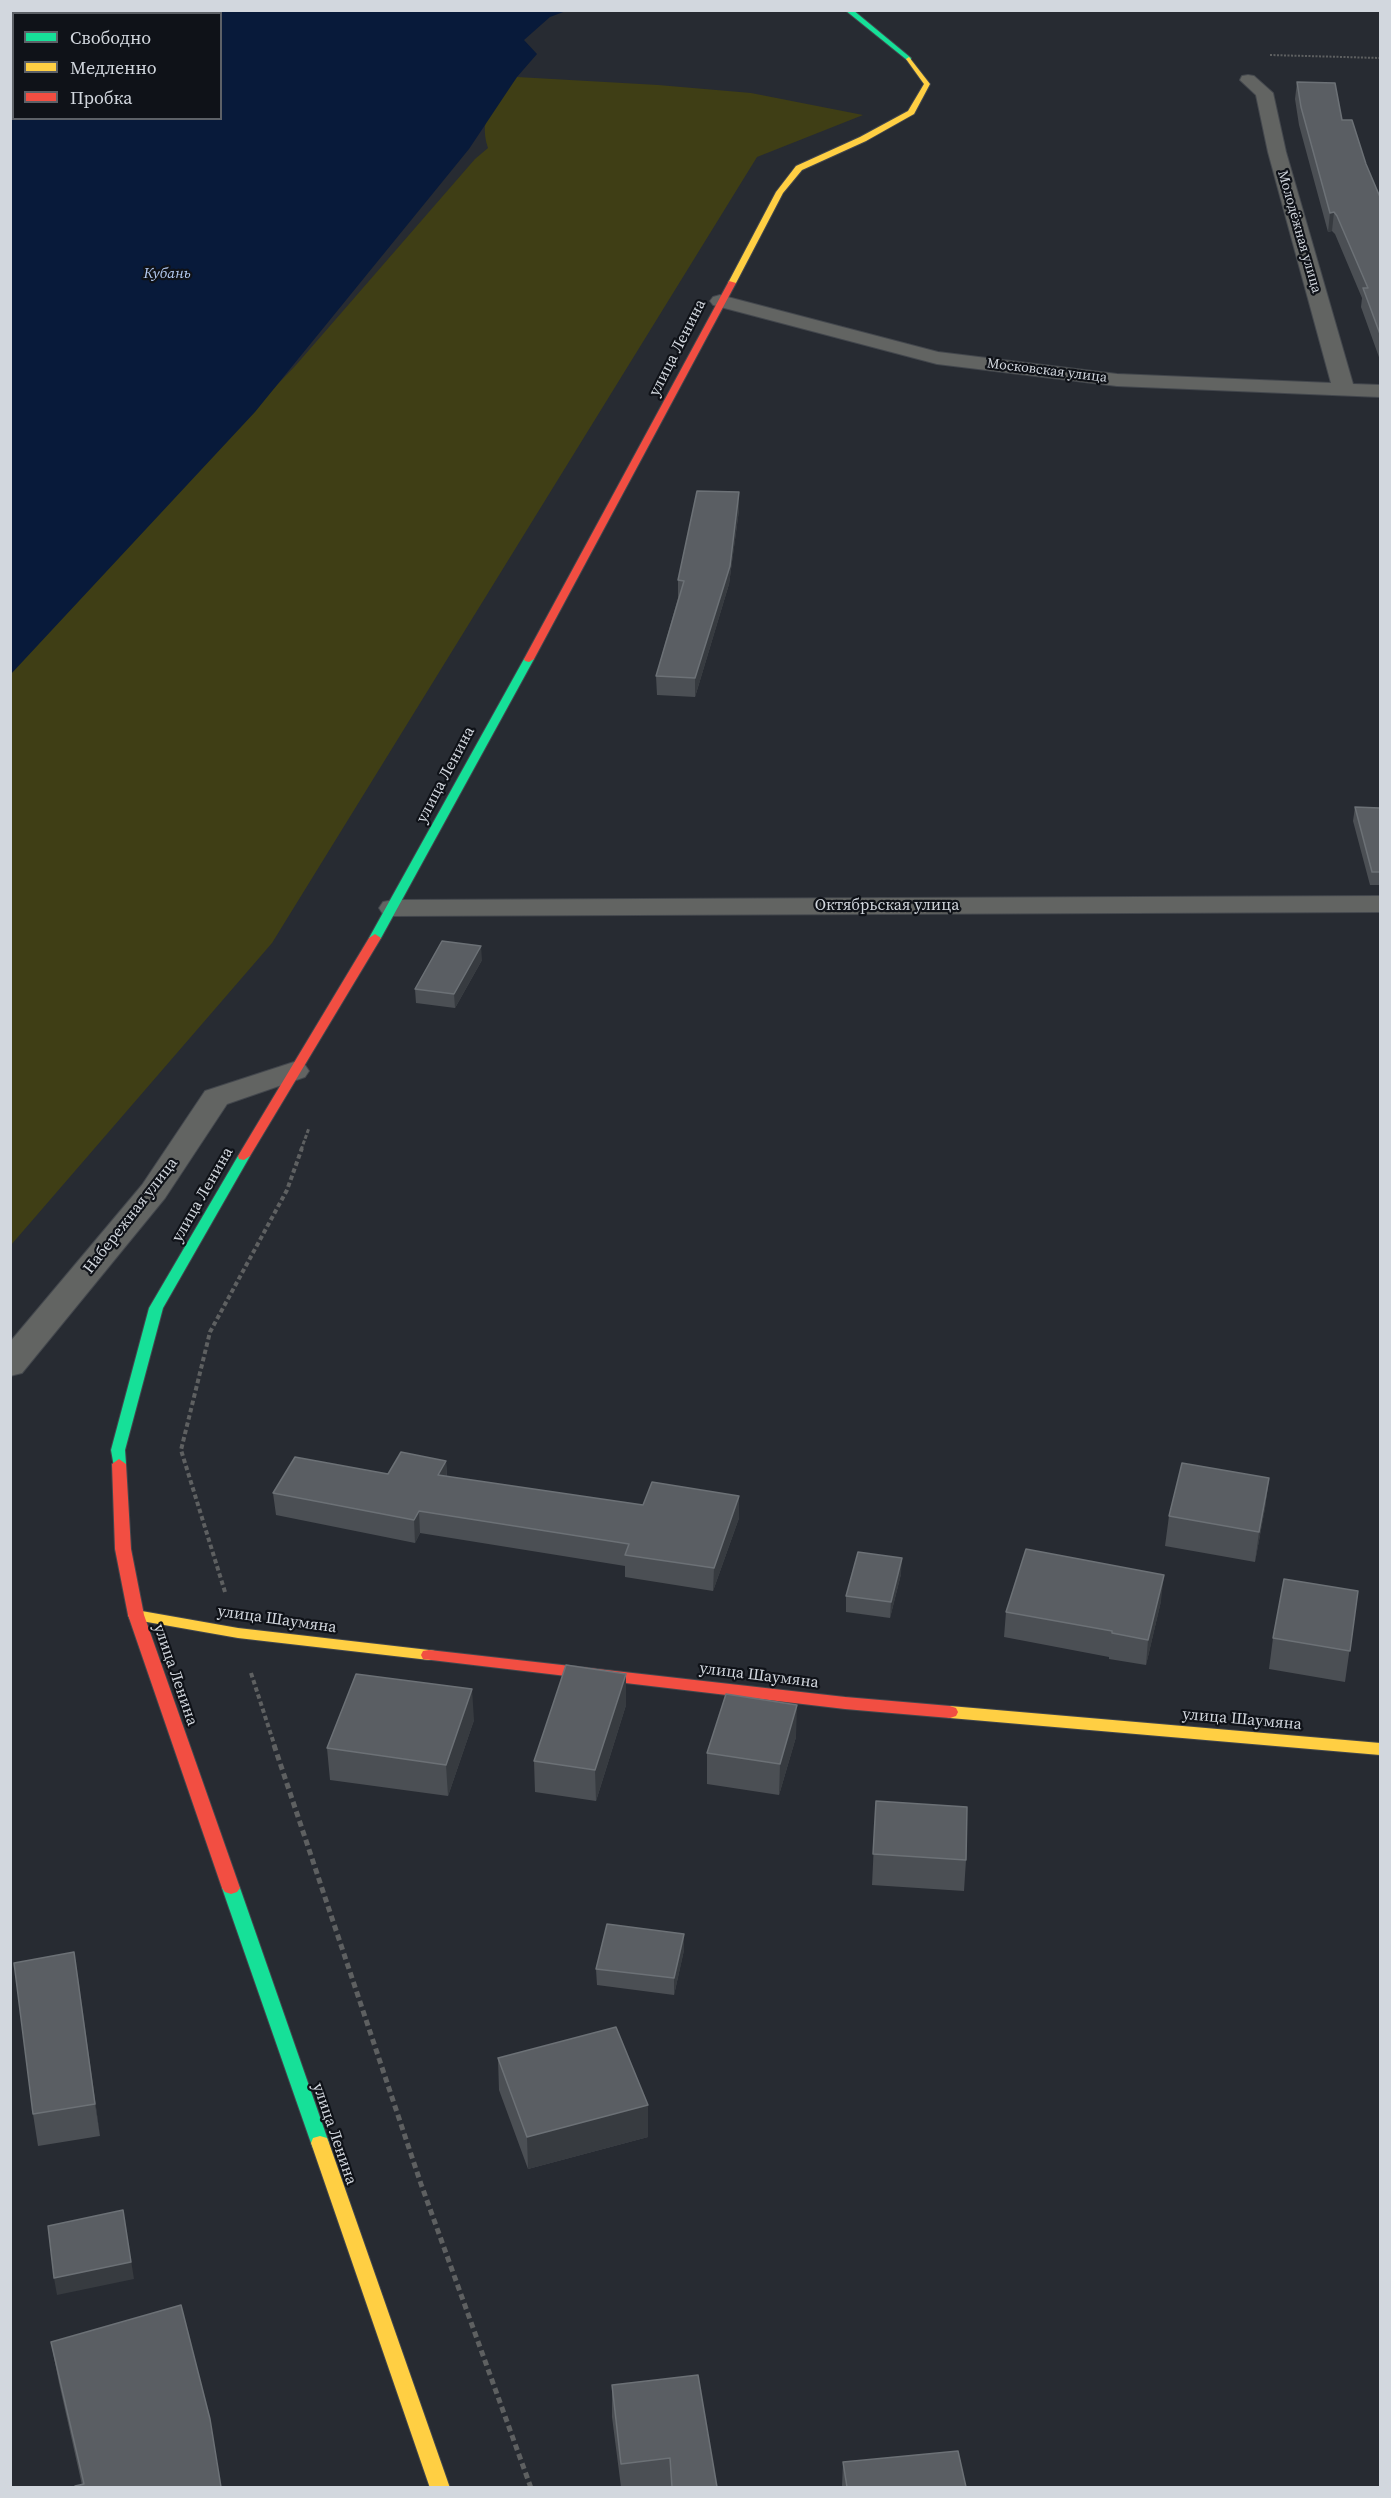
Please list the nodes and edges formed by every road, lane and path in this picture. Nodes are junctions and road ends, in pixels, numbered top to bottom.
1 (848, 10) edge
2 (1380, 58) edge
3 (1248, 80) joint
4 (720, 301) junction
5 (1344, 390) junction
6 (1380, 391) edge
7 (1380, 904) edge
8 (393, 908) junction
9 (294, 1071) junction
10 (312, 1118) dead end
11 (10, 1365) edge
12 (136, 1615) junction
13 (238, 1633) junction
14 (1380, 1749) edge
15 (440, 2487) edge
16 (531, 2487) edge

1 - 4 street, улица Ленина
2 - 3 path
3 - 5 street, Молодёжная улица
4 - 5 street, Московская улица
4 - 8 street, улица Ленина
5 - 6 street, Московская улица
7 - 8 street, Октябрьская улица
8 - 9 street, улица Ленина
9 - 11 street, Набережная улица
9 - 12 street, улица Ленина
10 - 13 path
12 - 13 street, улица Шаумяна
12 - 15 street, улица Ленина
13 - 14 street, улица Шаумяна
13 - 16 path

